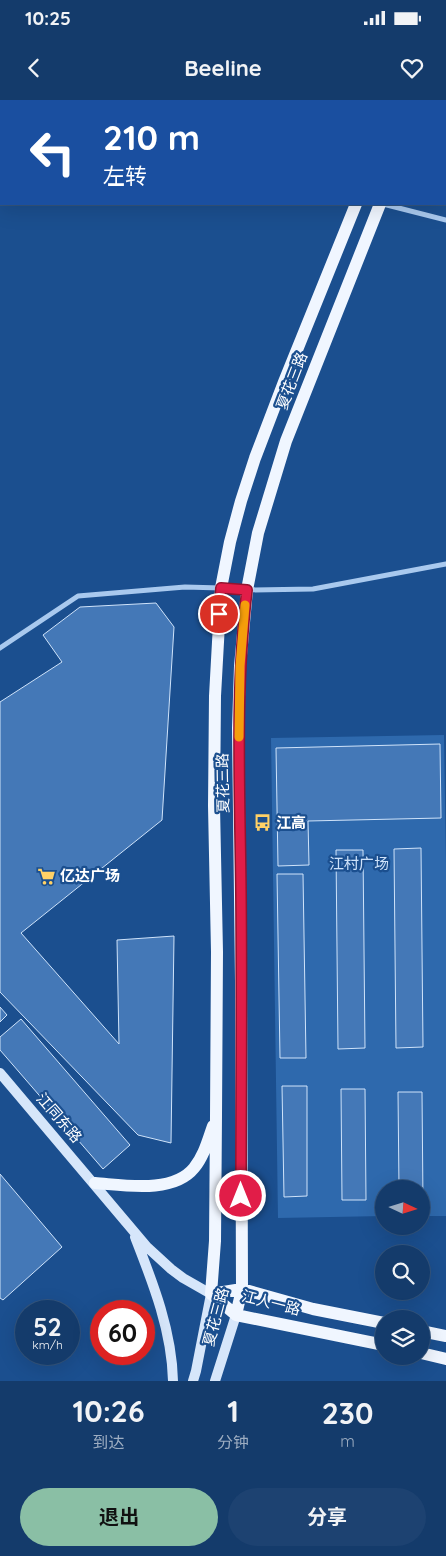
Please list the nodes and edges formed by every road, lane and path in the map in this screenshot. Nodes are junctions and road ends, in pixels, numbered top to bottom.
1 (356, 205) edge
2 (382, 205) edge
3 (386, 205) edge
4 (446, 220) edge
5 (446, 564) edge
6 (221, 588) junction
7 (247, 590) junction
8 (0, 648) edge
9 (0, 1073) edge
10 (216, 1116) junction
11 (95, 1183) junction
12 (132, 1229) junction
13 (242, 1289) junction
14 (211, 1294) junction
15 (236, 1315) junction
16 (375, 1322) edge
17 (430, 1333) edge
18 (446, 1336) edge
19 (375, 1343) edge
20 (430, 1355) edge
21 (446, 1359) edge
22 (173, 1381) edge
23 (193, 1381) edge
24 (215, 1381) edge

1 - 6 main road, 夏花三路
2 - 7 main road, 夏花三路
3 - 4 street
5 - 7 street
6 - 7 street
6 - 8 street
6 - 10 main road, 夏花三路
7 - 13 main road, 夏花三路
9 - 11 street, 江同东路
10 - 11 main road
10 - 14 main road, 夏花三路
11 - 12 street, 江同东路
12 - 14 street, 江同东路
12 - 22 street
13 - 14 main road, 江人一路
13 - 15 main road, 夏花三路
13 - 16 main road, 江人一路
14 - 15 main road, 江人一路
14 - 23 street, 夏花三路
15 - 19 main road, 江人一路
15 - 24 street, 夏花三路
17 - 18 main road
20 - 21 main road

